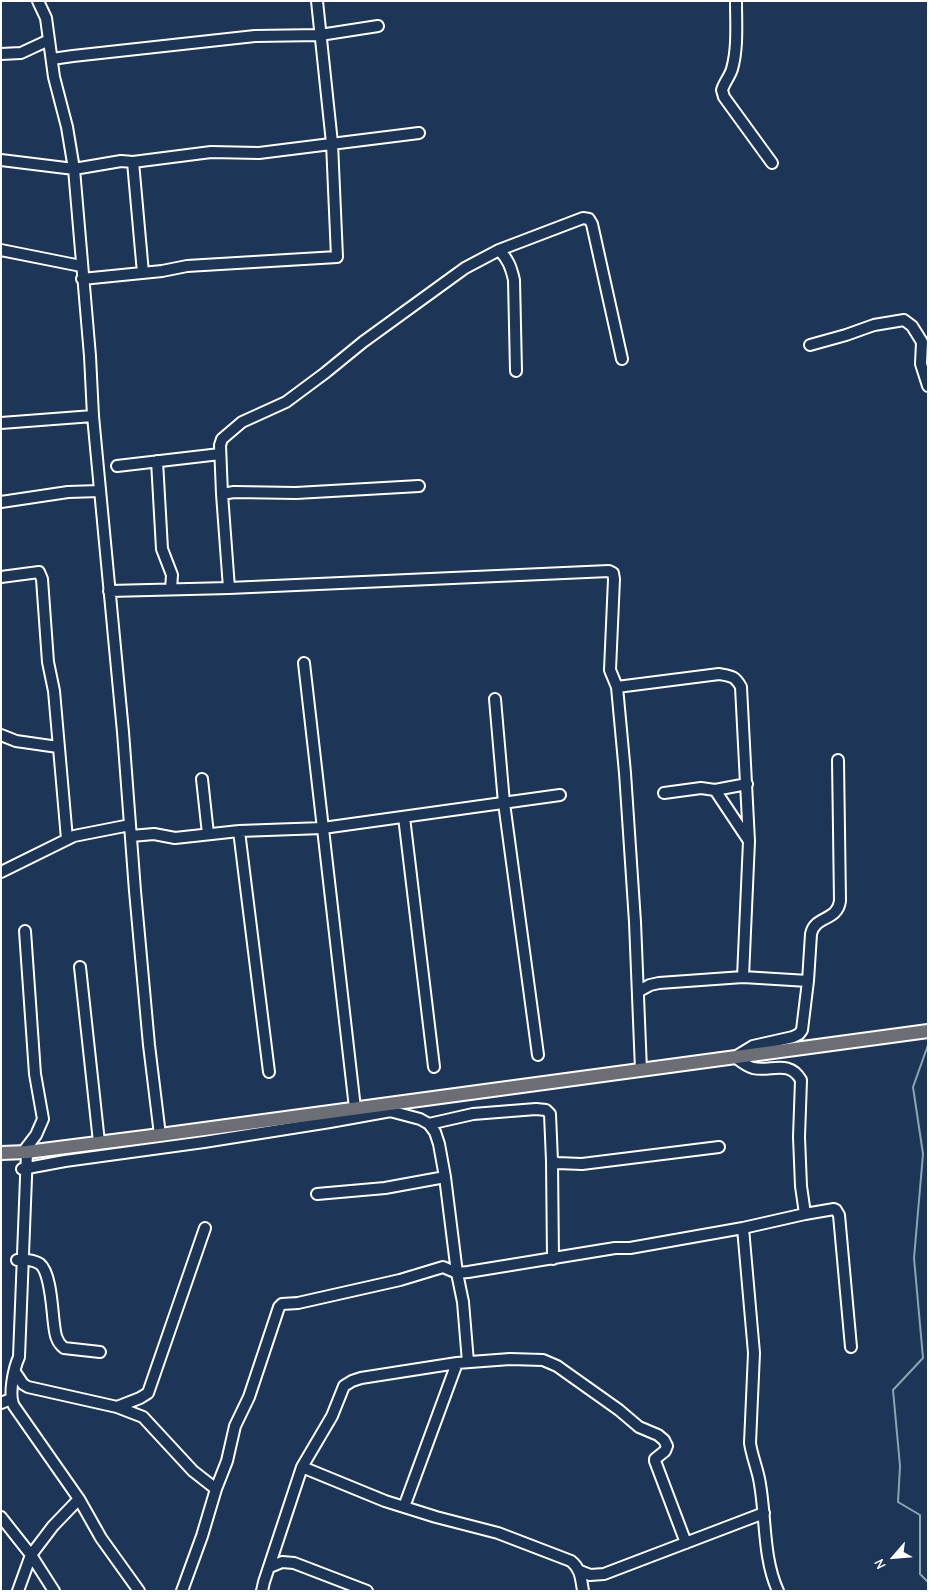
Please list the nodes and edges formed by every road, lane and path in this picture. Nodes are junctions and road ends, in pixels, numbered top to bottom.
1 (38, 1) edge
2 (317, 1) edge
3 (736, 1) edge
4 (378, 26) dead end
5 (320, 36) junction
6 (49, 40) junction
7 (1, 54) edge
8 (52, 59) junction
9 (419, 133) dead end
10 (332, 143) junction
11 (1, 160) edge
12 (133, 162) junction
13 (772, 163) dead end
14 (74, 169) junction
15 (1, 250) edge
16 (499, 250) junction
17 (82, 266) junction
18 (143, 273) junction
19 (82, 279) junction
20 (810, 345) dead end
21 (622, 359) dead end
22 (516, 371) dead end
23 (928, 386) edge
24 (93, 416) junction
25 (1, 423) edge
26 (220, 454) junction
27 (157, 461) junction
28 (117, 466) dead end
29 (419, 486) dead end
30 (100, 491) junction
31 (222, 494) junction
32 (1, 502) edge
33 (1, 576) edge
34 (230, 588) junction
35 (171, 590) junction
36 (109, 591) junction
37 (304, 663) dead end
38 (617, 687) junction
39 (495, 699) dead end
40 (1, 736) edge
41 (58, 747) junction
42 (838, 760) dead end
43 (202, 779) dead end
44 (747, 784) junction
45 (715, 790) junction
46 (664, 793) dead end
47 (560, 795) dead end
48 (504, 803) junction
49 (404, 817) junction
50 (130, 825) junction
51 (323, 828) junction
52 (239, 831) junction
53 (208, 834) junction
54 (131, 836) junction
55 (67, 839) junction
56 (749, 841) junction
57 (1, 872) edge
58 (25, 931) dead end
59 (80, 967) dead end
60 (743, 977) junction
61 (808, 981) junction
62 (639, 991) junction
63 (928, 1031) edge
64 (538, 1055) dead end
65 (735, 1057) junction
66 (434, 1067) dead end
67 (641, 1070) junction
68 (269, 1072) dead end
69 (373, 1106) junction
70 (355, 1108) junction
71 (391, 1111) junction
72 (429, 1124) junction
73 (160, 1135) junction
74 (99, 1142) junction
75 (719, 1147) dead end
76 (23, 1152) junction
77 (1, 1153) edge
78 (552, 1160) junction
79 (24, 1168) junction
80 (446, 1177) junction
81 (316, 1194) dead end
82 (804, 1214) junction
83 (205, 1228) dead end
84 (743, 1228) junction
85 (553, 1259) junction
86 (19, 1260) junction
87 (457, 1273) junction
88 (851, 1347) dead end
89 (100, 1352) dead end
90 (468, 1362) junction
91 (457, 1364) junction
92 (15, 1368) junction
93 (5, 1400) edge
94 (117, 1407) junction
95 (302, 1467) junction
96 (216, 1489) junction
97 (79, 1499) junction
98 (404, 1507) junction
99 (764, 1512) junction
100 (1, 1517) edge
101 (686, 1543) junction
102 (274, 1552) junction
103 (31, 1555) junction
104 (282, 1562) junction
105 (270, 1567) junction
106 (580, 1571) junction
107 (18, 1591) edge
108 (54, 1591) edge
109 (139, 1591) edge
110 (182, 1591) edge
111 (262, 1591) edge
112 (367, 1591) edge
113 (583, 1591) edge
114 (778, 1591) edge

1 - 6 street
2 - 5 street
3 - 13 street
4 - 5 street
5 - 8 street
5 - 10 street
6 - 7 street
6 - 8 street
8 - 14 street
9 - 10 street
10 - 12 street
10 - 18 street
11 - 14 street
12 - 14 street
12 - 18 street
14 - 17 street
15 - 17 street
16 - 21 street
16 - 22 street
16 - 26 street
17 - 19 street
18 - 19 street
19 - 24 street
20 - 23 street
24 - 25 street
24 - 30 street
26 - 27 street
26 - 31 street
27 - 28 street
27 - 35 street
29 - 31 street
30 - 32 street
30 - 36 street
31 - 34 street
33 - 41 street
34 - 35 street
34 - 38 street
35 - 36 street
36 - 50 street
37 - 51 street
38 - 44 street
38 - 62 street
39 - 48 street
40 - 41 street
41 - 55 street
42 - 61 street
43 - 53 street
44 - 45 street
44 - 56 street
45 - 46 street
45 - 56 street
47 - 48 street
48 - 49 street
48 - 64 street
49 - 51 street
49 - 66 street
50 - 54 street
50 - 55 street
51 - 52 street
51 - 70 street
52 - 53 street
52 - 68 street
53 - 54 street
54 - 73 street
55 - 57 street
56 - 60 street
58 - 76 street
59 - 74 street
60 - 61 street
60 - 62 street
61 - 65 street
62 - 67 street
63 - 65 main road
65 - 67 main road
65 - 82 street
67 - 69 main road
69 - 70 main road
69 - 71 street
70 - 73 main road
71 - 72 street
71 - 79 street
72 - 78 street
72 - 80 street
73 - 74 main road
74 - 76 main road
75 - 78 street
76 - 77 main road
76 - 79 street
78 - 85 street
79 - 86 street
80 - 81 street
80 - 87 street
82 - 84 street
82 - 88 street
83 - 94 street
84 - 85 street
84 - 99 street
85 - 87 street
86 - 89 street
86 - 92 street
87 - 90 street
87 - 96 street
90 - 91 street
90 - 101 street
91 - 95 street
91 - 98 street
92 - 93 street
92 - 94 street
93 - 97 street
94 - 96 street
95 - 98 street
95 - 102 street
96 - 110 street
97 - 103 street
97 - 109 street
98 - 106 street
99 - 101 street
99 - 114 street
100 - 103 street
101 - 106 street
102 - 104 street
102 - 105 street
103 - 107 street
103 - 108 street
104 - 105 street
104 - 112 street
105 - 111 street
106 - 113 street

